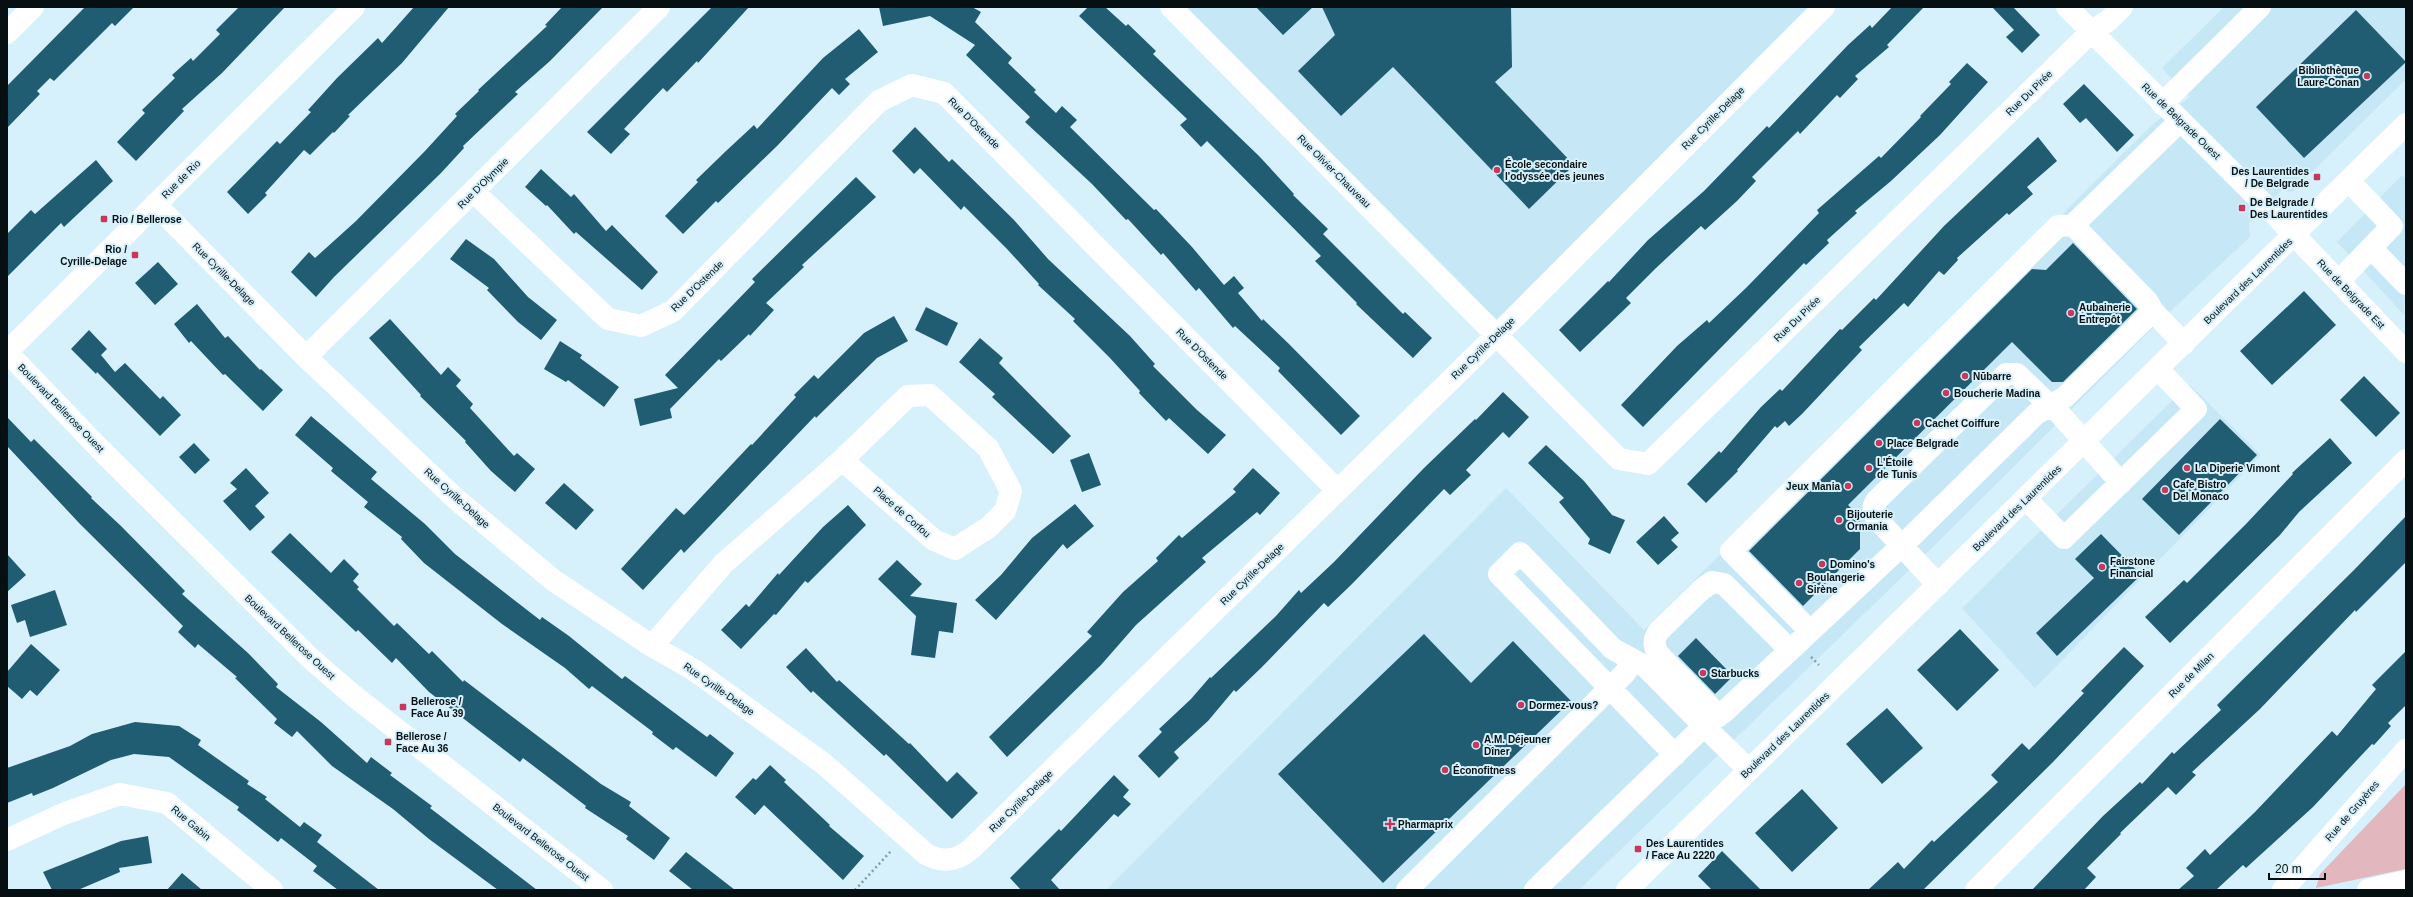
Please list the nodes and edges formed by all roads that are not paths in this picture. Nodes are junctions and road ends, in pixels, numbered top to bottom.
1 (33, 7) edge
2 (354, 7) edge
3 (659, 7) edge
4 (1172, 7) edge
5 (1824, 7) edge
6 (2067, 7) edge
7 (2122, 7) edge
8 (2260, 7) edge
9 (2091, 32) junction
10 (7, 33) edge
11 (2162, 104) junction
12 (2180, 121) junction
13 (2406, 124) edge
14 (2350, 181) junction
15 (474, 192) junction
16 (155, 204) junction
17 (2073, 225) junction
18 (2295, 236) junction
19 (2371, 248) junction
20 (2030, 266) dead end
21 (2339, 281) junction
22 (2406, 284) edge
23 (2153, 311) junction
24 (1497, 334) junction
25 (2184, 344) junction
26 (7, 352) edge
27 (2406, 352) edge
28 (306, 357) junction
29 (2158, 369) junction
30 (2050, 406) junction
31 (2084, 442) junction
32 (842, 460) junction
33 (2406, 460) edge
34 (2121, 483) junction
35 (1337, 490) junction
36 (2026, 499) junction
37 (1901, 545) junction
38 (1938, 585) junction
39 (1810, 631) junction
40 (652, 646) junction
41 (1790, 650) junction
42 (1633, 660) junction
43 (1609, 689) junction
44 (1711, 721) junction
45 (2406, 750) edge
46 (1675, 755) junction
47 (1749, 770) junction
48 (7, 840) edge
49 (2406, 881) edge
50 (272, 890) edge
51 (602, 890) edge
52 (1408, 890) edge
53 (1536, 890) edge
54 (1627, 890) edge
55 (1976, 890) edge
56 (2283, 890) edge
57 (2368, 890) edge

1 - 10 street
2 - 16 street, Rue de Rio
3 - 15 street, Rue D'Olympie
4 - 24 street, Rue Olivier-Chauveau
5 - 24 street, Rue Cyrille-Delage
6 - 9 street, Rue de Belgrade Ouest
7 - 9 street
8 - 11 street
9 - 11 street, Rue de Belgrade Ouest
9 - 24 street, Rue Du Pirée
11 - 12 street, Rue de Belgrade Ouest
12 - 17 street
12 - 18 street, Rue de Belgrade Ouest
13 - 14 street, Boulevard des Laurentides
14 - 18 street, Boulevard des Laurentides
14 - 19 street
15 - 28 street, Rue D'Olympie
15 - 35 street, Rue D'Ostende
16 - 26 street, Rue de Rio
16 - 28 street, Rue Cyrille-Delage
17 - 20 street
17 - 23 street
17 - 39 street
18 - 21 street, Rue de Belgrade Est
18 - 25 street, Boulevard des Laurentides
19 - 21 street
19 - 22 street
21 - 27 street, Rue de Belgrade Est
23 - 25 street
23 - 30 street
24 - 35 street, Rue Cyrille-Delage
25 - 29 street, Boulevard des Laurentides
26 - 51 street, Boulevard Bellerose Ouest
28 - 40 street, Rue Cyrille-Delage
29 - 31 street, Boulevard des Laurentides
29 - 34 street
30 - 31 street
30 - 37 street
30 - 37 street
31 - 34 street
31 - 36 street, Boulevard des Laurentides
32 - 32 street, Place de Corfou
32 - 40 street, Place de Corfou
33 - 55 street, Rue de Milan
34 - 36 street
35 - 40 street, Rue Cyrille-Delage
36 - 38 street, Boulevard des Laurentides
37 - 38 street
37 - 39 street
38 - 47 street, Boulevard des Laurentides
39 - 41 street
41 - 44 street
41 - 44 street
42 - 43 street
42 - 43 street
42 - 44 street
43 - 46 street
43 - 52 street
44 - 46 street
44 - 47 street
45 - 56 street, Rue de Gruyères
46 - 53 street
47 - 54 street, Boulevard des Laurentides
48 - 50 street, Rue Gabin
49 - 57 street

